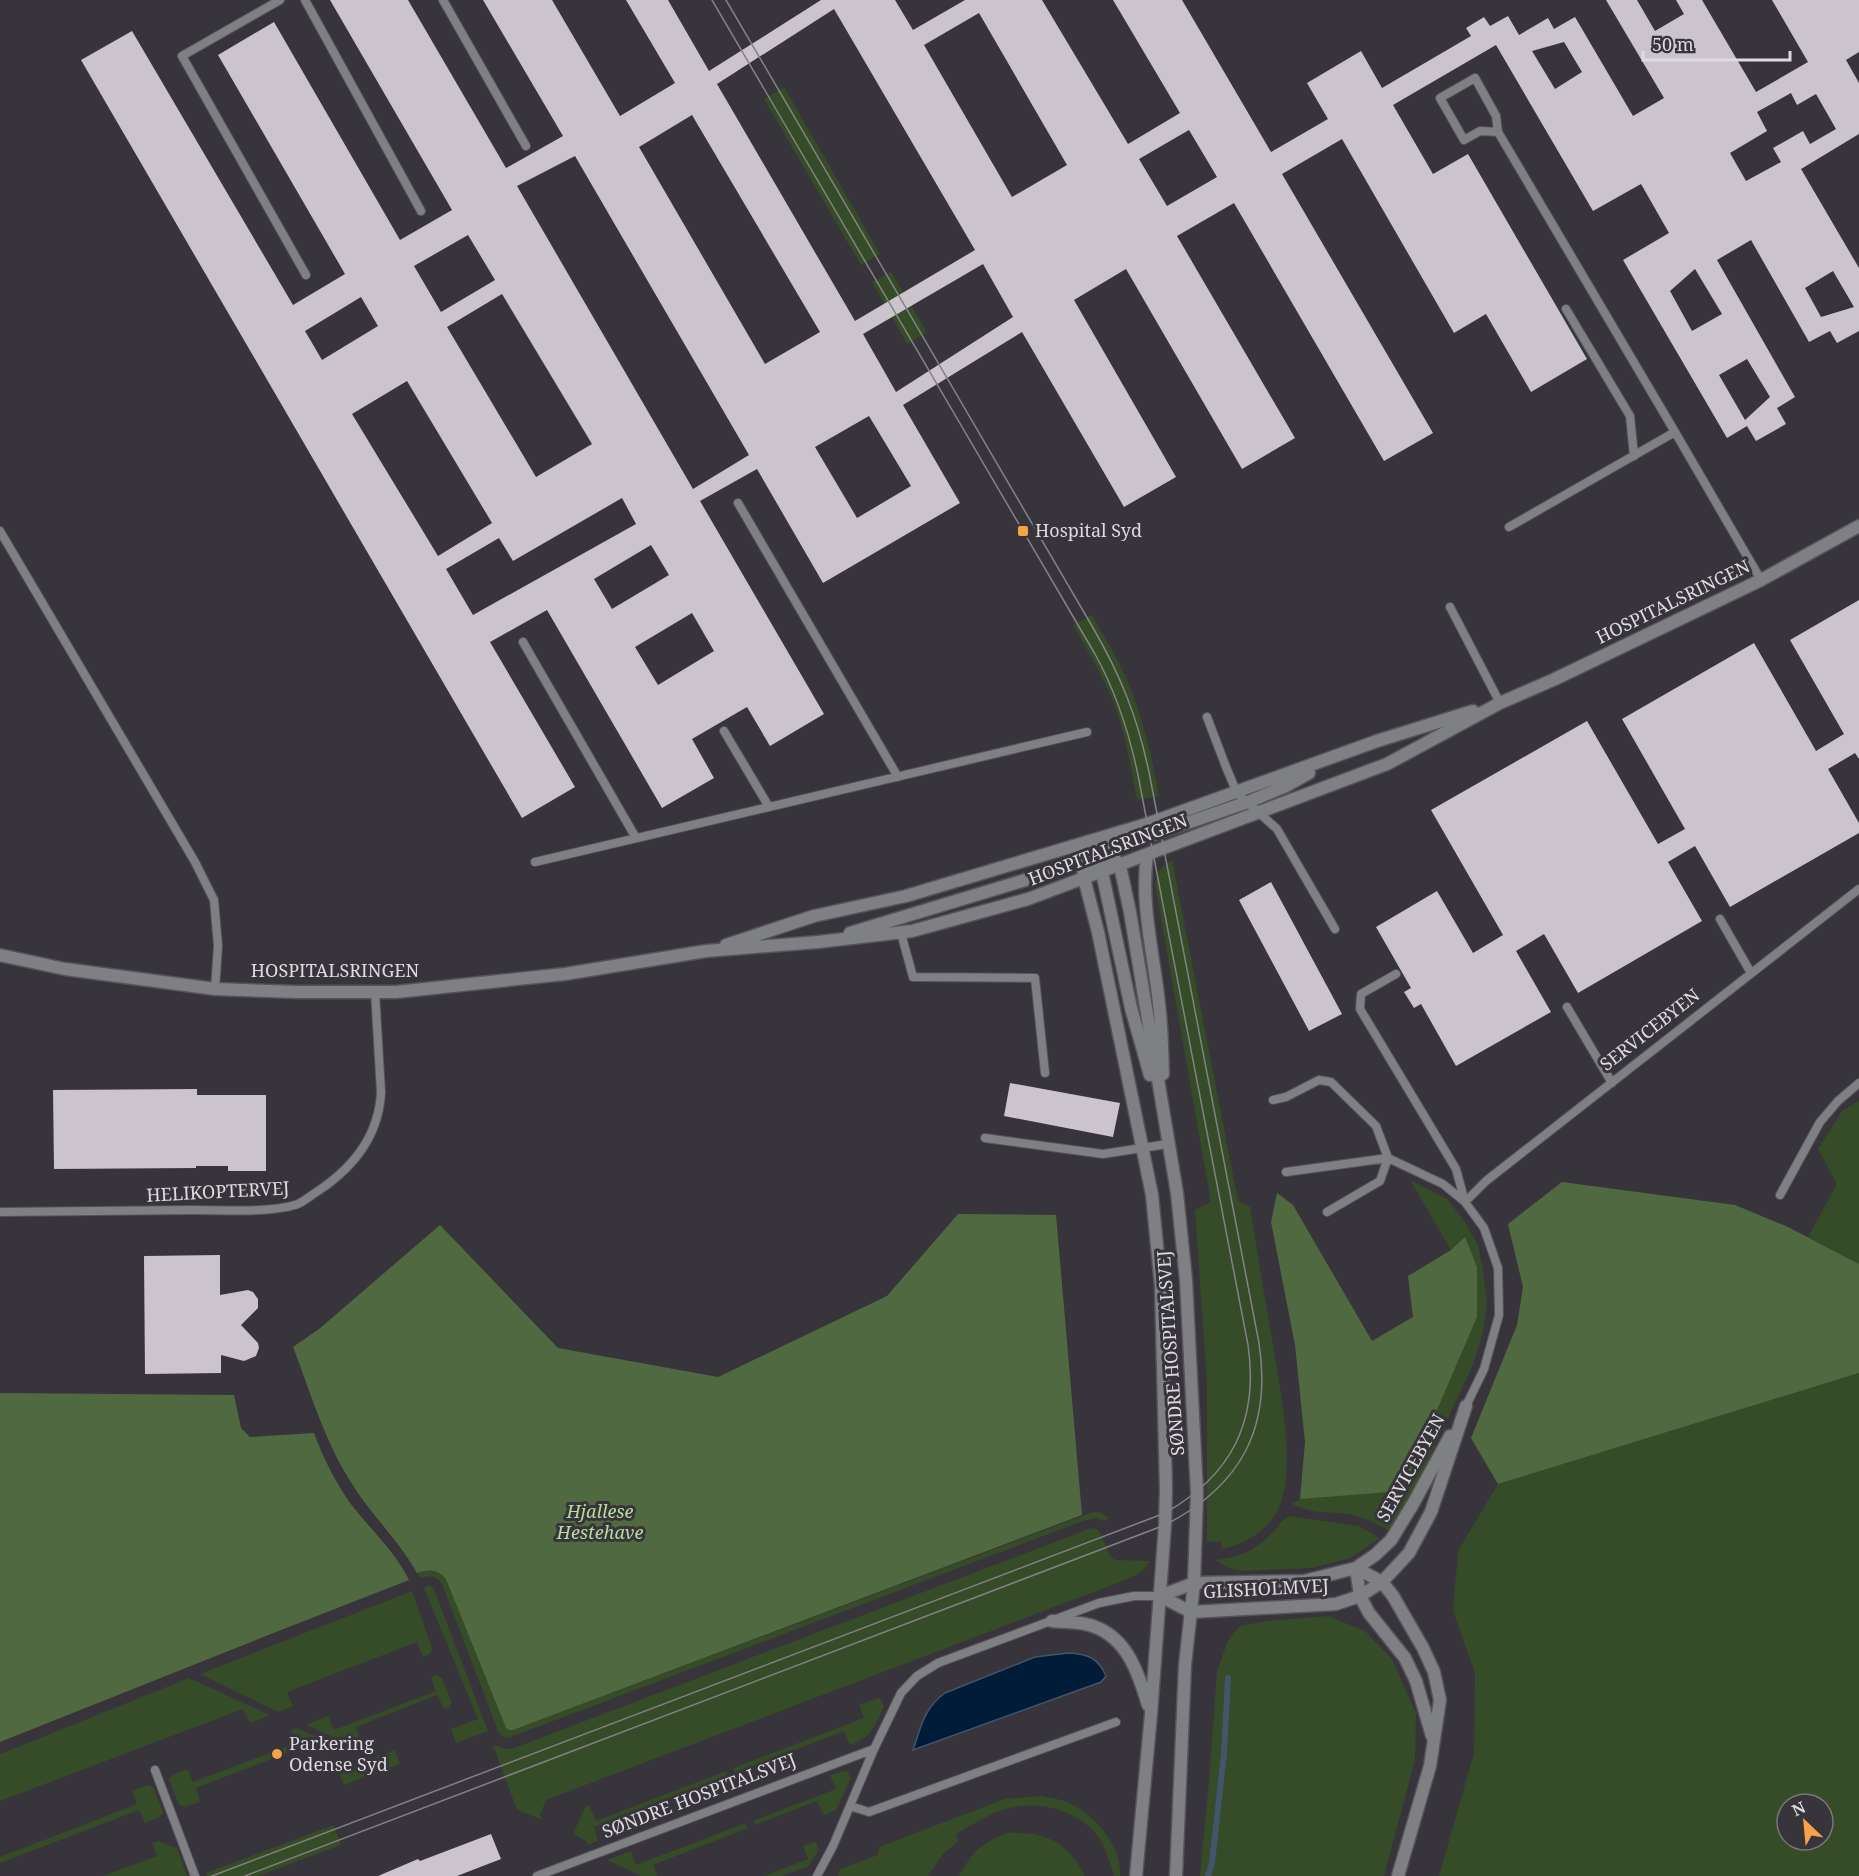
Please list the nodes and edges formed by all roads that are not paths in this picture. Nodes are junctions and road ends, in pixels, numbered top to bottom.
1 (280, 0) edge
2 (305, 0) edge
3 (443, 0) edge
4 (1498, 132) junction
5 (526, 146) dead end
6 (421, 211) dead end
7 (306, 274) dead end
8 (1566, 309) dead end
9 (1675, 432) junction
10 (1634, 456) junction
11 (738, 503) dead end
12 (1859, 526) edge
13 (1509, 527) dead end
14 (0, 531) edge
15 (1761, 580) junction
16 (1450, 607) dead end
17 (523, 642) dead end
18 (1500, 703) junction
19 (1207, 717) dead end
20 (724, 731) dead end
21 (1087, 732) dead end
22 (1345, 753) junction
23 (898, 777) junction
24 (1237, 793) junction
25 (1248, 802) junction
26 (769, 807) junction
27 (1261, 813) junction
28 (636, 838) junction
29 (1100, 838) junction
30 (1080, 844) junction
31 (1111, 853) junction
32 (1147, 855) junction
33 (535, 862) dead end
34 (1093, 862) junction
35 (1120, 866) junction
36 (1084, 878) junction
37 (1859, 889) edge
38 (1720, 919) dead end
39 (1335, 929) dead end
40 (901, 933) junction
41 (818, 942) junction
42 (706, 951) junction
43 (0, 955) edge
44 (1751, 973) junction
45 (1396, 974) dead end
46 (215, 988) junction
47 (375, 992) junction
48 (1567, 1007) dead end
49 (1045, 1073) dead end
50 (1612, 1083) junction
51 (1859, 1083) edge
52 (1273, 1100) dead end
53 (985, 1138) dead end
54 (1167, 1139) junction
55 (1142, 1147) junction
56 (1388, 1158) junction
57 (1286, 1172) dead end
58 (1780, 1195) dead end
59 (1464, 1202) junction
60 (0, 1212) edge
61 (1327, 1212) dead end
62 (1466, 1406) junction
63 (1356, 1568) junction
64 (1382, 1582) junction
65 (1194, 1583) junction
66 (1160, 1596) junction
67 (1360, 1596) junction
68 (1191, 1612) junction
69 (1052, 1621) junction
70 (1151, 1714) junction
71 (1116, 1722) dead end
72 (1434, 1743) junction
73 (874, 1749) junction
74 (155, 1770) dead end
75 (850, 1806) junction
76 (195, 1876) edge
77 (537, 1876) edge
78 (817, 1876) edge
79 (1136, 1876) edge
80 (1176, 1876) edge
81 (1398, 1876) edge

1 - 7 lane
2 - 6 lane
3 - 5 lane
4 - 4 lane
4 - 9 lane
8 - 10 lane
9 - 10 lane
9 - 15 lane
10 - 13 lane
11 - 23 lane
12 - 15 street, HOSPITALSRINGEN
14 - 46 lane
15 - 18 street, HOSPITALSRINGEN
16 - 18 lane
17 - 28 lane
18 - 22 street, HOSPITALSRINGEN
18 - 27 street, HOSPITALSRINGEN
19 - 24 lane
20 - 26 lane
21 - 23 lane
22 - 24 street, HOSPITALSRINGEN
22 - 25 street
23 - 26 lane
24 - 25 lane
24 - 29 street, HOSPITALSRINGEN
25 - 27 lane
25 - 31 street
26 - 28 lane
27 - 32 street, HOSPITALSRINGEN
27 - 39 lane
28 - 33 lane
29 - 30 street, HOSPITALSRINGEN
29 - 31 street, SØNDRE HOSPITALSVEJ
29 - 34 street
30 - 34 street, SØNDRE HOSPITALSVEJ
30 - 42 street, HOSPITALSRINGEN
31 - 34 street
31 - 35 street, SØNDRE HOSPITALSVEJ
32 - 35 street, HOSPITALSRINGEN
32 - 54 street
34 - 35 street, HOSPITALSRINGEN
34 - 36 street, SØNDRE HOSPITALSVEJ
34 - 36 street, HOSPITALSRINGEN
34 - 41 street
34 - 54 street
35 - 54 street, SØNDRE HOSPITALSVEJ
36 - 40 street, HOSPITALSRINGEN
36 - 55 street, SØNDRE HOSPITALSVEJ
37 - 44 lane, SERVICEBYEN
38 - 44 lane
40 - 41 street, HOSPITALSRINGEN
40 - 49 lane
41 - 42 street, HOSPITALSRINGEN
42 - 47 street, HOSPITALSRINGEN
43 - 46 street, HOSPITALSRINGEN
44 - 50 lane, SERVICEBYEN
45 - 59 lane
46 - 47 street, HOSPITALSRINGEN
47 - 60 lane, HELIKOPTERVEJ
48 - 50 lane
50 - 59 lane, SERVICEBYEN
51 - 58 lane
52 - 56 lane
53 - 55 lane
54 - 55 lane
54 - 65 street, SØNDRE HOSPITALSVEJ
55 - 66 street, SØNDRE HOSPITALSVEJ
56 - 57 lane
56 - 59 lane, SERVICEBYEN
56 - 61 lane
59 - 62 lane, SERVICEBYEN
62 - 63 street, SERVICEBYEN
62 - 64 street, SERVICEBYEN
63 - 64 street
63 - 65 street, GLISHOLMVEJ
63 - 67 street
64 - 67 street, GLISHOLMVEJ
64 - 72 street
65 - 66 street, GLISHOLMVEJ
65 - 68 street, SØNDRE HOSPITALSVEJ
66 - 68 street, GLISHOLMVEJ
66 - 69 lane
66 - 70 street, SØNDRE HOSPITALSVEJ
67 - 68 street, GLISHOLMVEJ
67 - 72 street
68 - 80 street, SØNDRE HOSPITALSVEJ
69 - 70 street
69 - 73 lane
70 - 79 street, SØNDRE HOSPITALSVEJ
71 - 75 lane
72 - 81 street
73 - 75 lane
73 - 77 lane, SØNDRE HOSPITALSVEJ
74 - 76 lane
75 - 78 lane

